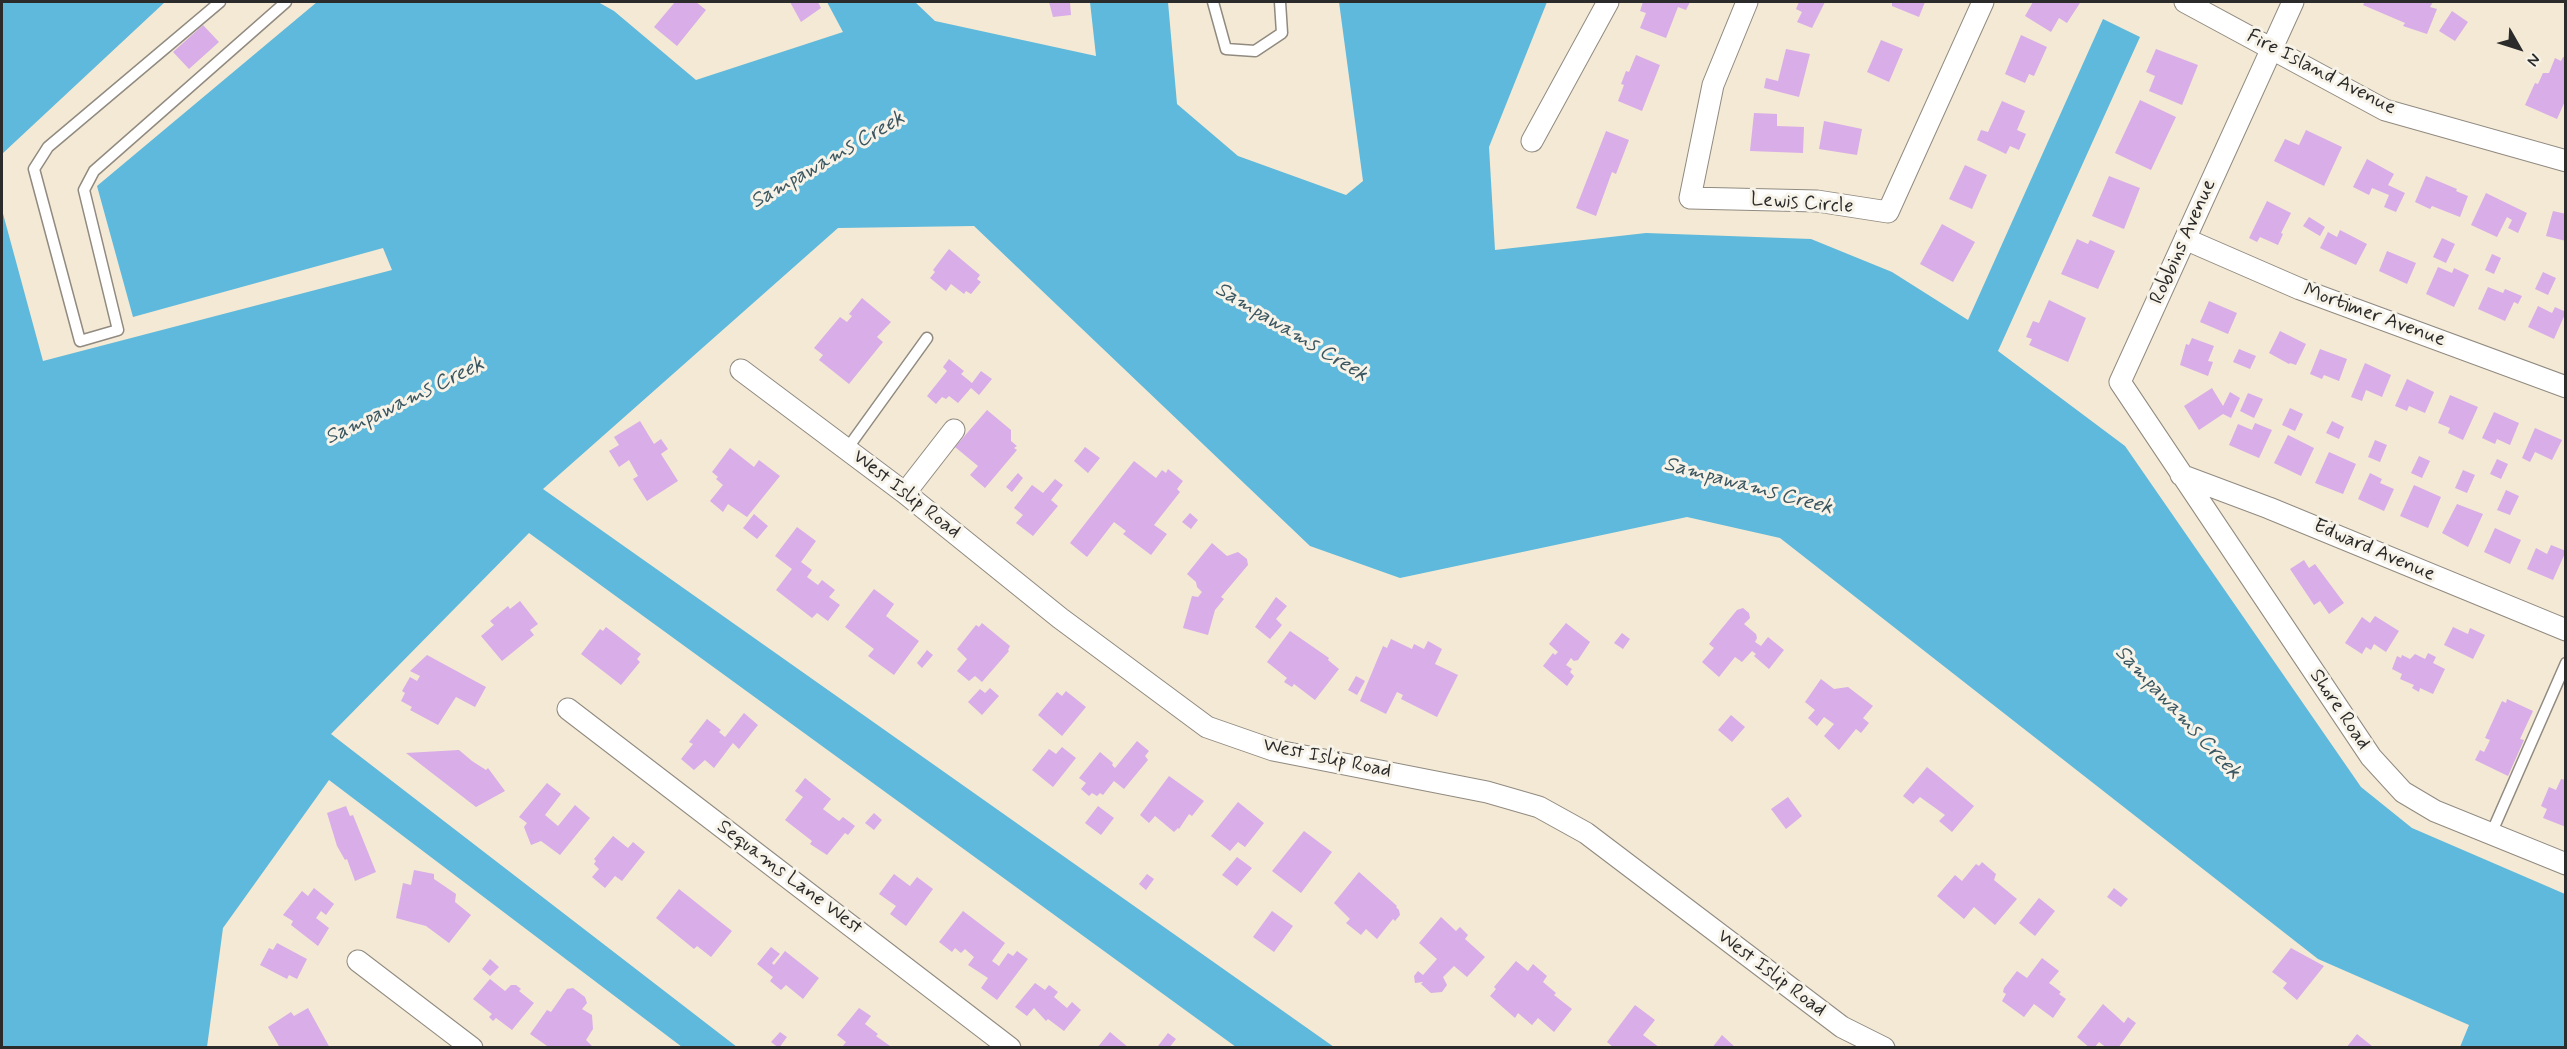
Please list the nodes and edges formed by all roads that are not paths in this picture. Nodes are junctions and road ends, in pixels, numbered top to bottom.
1 (220, 2) edge
2 (286, 2) edge
3 (1213, 2) edge
4 (1280, 2) edge
5 (1608, 2) edge
6 (1747, 2) edge
7 (1983, 2) edge
8 (2185, 2) edge
9 (2293, 2) edge
10 (2272, 48) junction
11 (1532, 141) dead end
12 (2564, 157) edge
13 (2185, 239) junction
14 (927, 338) dead end
15 (741, 370) dead end
16 (2565, 387) edge
17 (954, 430) dead end
18 (847, 449) junction
19 (2181, 475) junction
20 (905, 493) junction
21 (2565, 630) edge
22 (2565, 663) edge
23 (568, 709) dead end
24 (2491, 834) junction
25 (2565, 864) edge
26 (358, 961) dead end
27 (472, 1047) edge
28 (1010, 1047) edge
29 (1884, 1047) edge

1 - 2 lane
3 - 4 lane
5 - 11 street
6 - 7 street, Lewis Circle
8 - 10 street, Fire Island Avenue
9 - 10 street, Robbins Avenue
10 - 12 street, Fire Island Avenue
10 - 13 street, Robbins Avenue
13 - 16 street, Mortimer Avenue
13 - 19 street, Robbins Avenue
14 - 18 lane
15 - 18 street, West Islip Road
17 - 20 street
18 - 20 street, West Islip Road
19 - 21 street, Edward Avenue
19 - 24 street, Shore Road
20 - 29 street, West Islip Road
22 - 24 lane
23 - 28 street, Sequams Lane West
24 - 25 street, Shore Road
26 - 27 street

